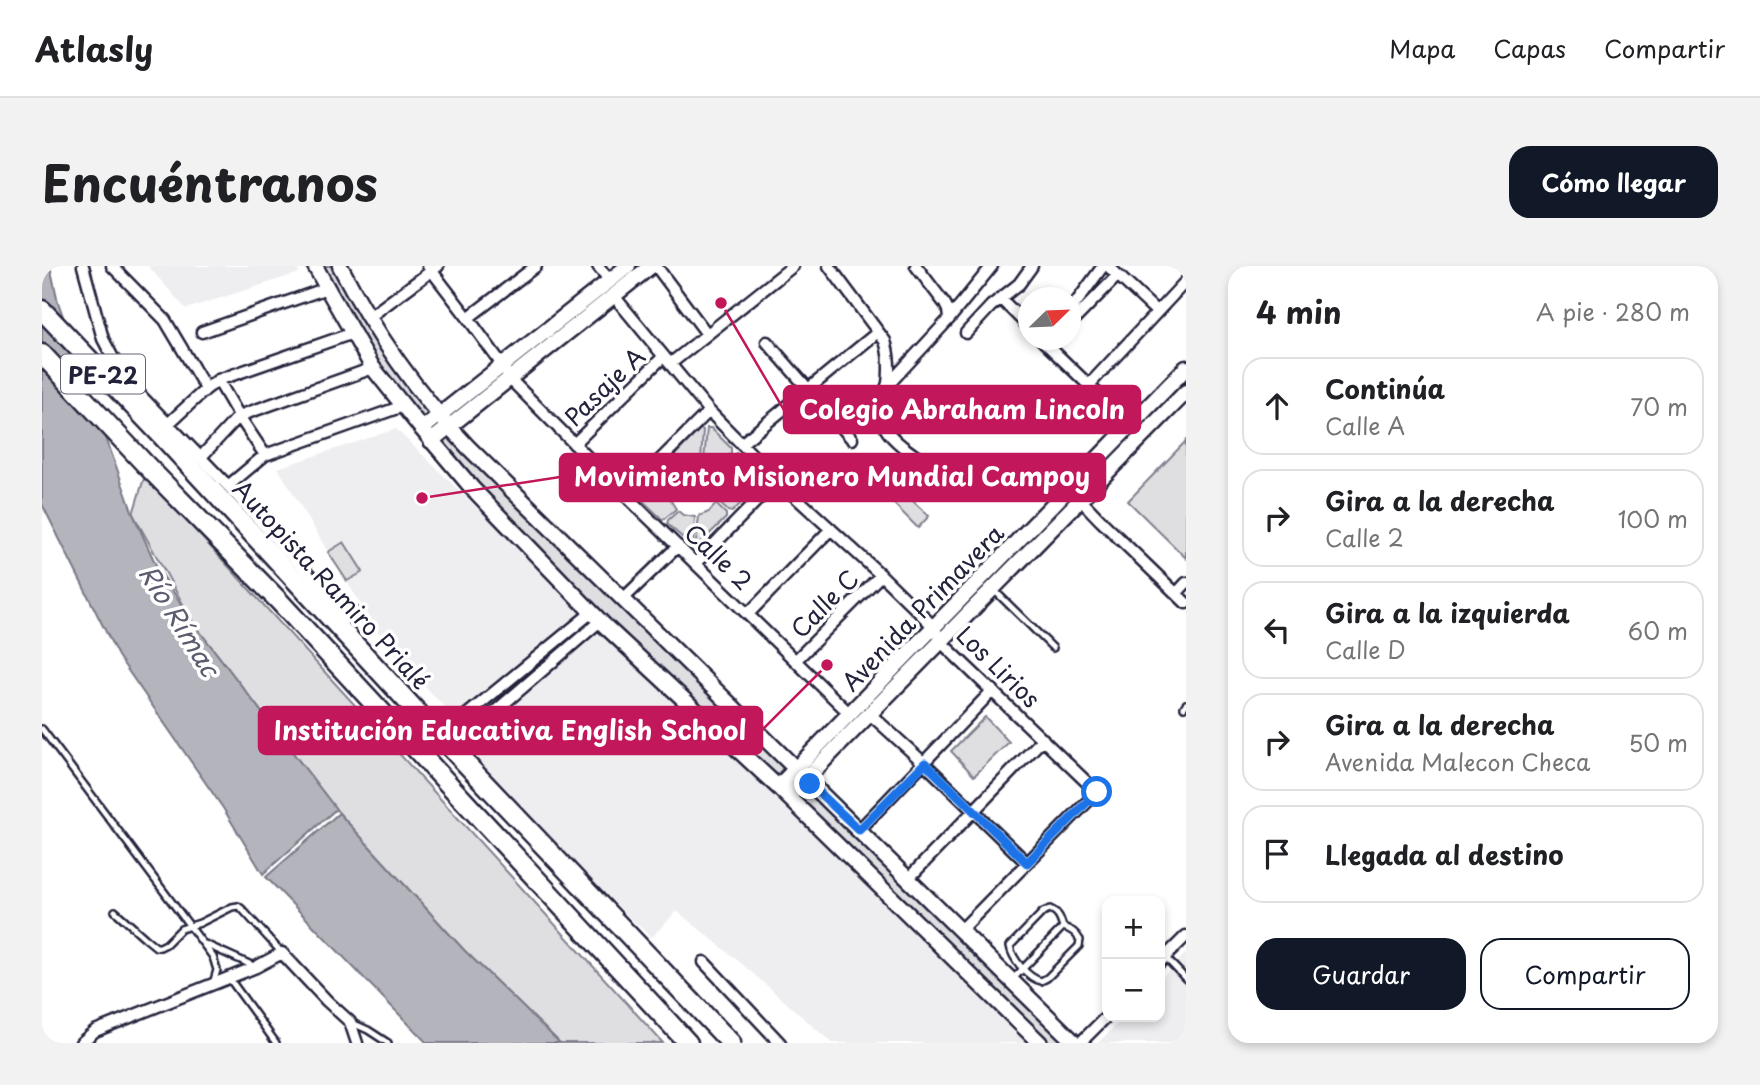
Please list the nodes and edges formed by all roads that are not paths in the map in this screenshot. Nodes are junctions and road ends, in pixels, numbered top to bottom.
1 (83, 266) edge
2 (112, 266) edge
3 (315, 266) edge
4 (340, 266) edge
5 (537, 266) edge
6 (598, 266) edge
7 (628, 266) edge
8 (653, 266) edge
9 (793, 266) edge
10 (829, 266) edge
11 (916, 266) edge
12 (992, 266) edge
13 (1032, 266) edge
14 (1105, 266) edge
15 (433, 268) edge
16 (1118, 275) junction
17 (610, 281) junction
18 (1186, 281) edge
19 (327, 288) junction
20 (614, 296) junction
21 (1081, 297) edge
22 (1000, 299) junction
23 (42, 310) edge
24 (1157, 312) junction
25 (1081, 313) edge
26 (1018, 316) edge
27 (368, 318) junction
28 (468, 318) junction
29 (949, 319) junction
30 (202, 332) dead end
31 (878, 332) junction
32 (353, 333) junction
33 (966, 333) dead end
34 (707, 334) junction
35 (767, 342) dead end
36 (1056, 350) edge
37 (42, 354) edge
38 (666, 361) junction
39 (373, 368) junction
40 (1186, 368) edge
41 (506, 372) junction
42 (218, 380) junction
43 (888, 385) junction
44 (1089, 385) junction
45 (206, 388) junction
46 (809, 390) junction
47 (1186, 391) edge
48 (403, 406) junction
49 (709, 411) junction
50 (239, 416) junction
51 (444, 420) junction
52 (1130, 425) junction
53 (166, 431) junction
54 (426, 435) junction
55 (852, 439) dead end
56 (574, 444) junction
57 (741, 444) junction
58 (265, 455) junction
59 (201, 457) junction
60 (777, 480) junction
61 (228, 486) junction
62 (1074, 494) junction
63 (625, 495) junction
64 (831, 529) junction
65 (678, 546) junction
66 (696, 563) junction
67 (881, 575) junction
68 (1186, 583) edge
69 (993, 589) junction
70 (1176, 594) junction
71 (622, 600) junction
72 (1186, 603) edge
73 (354, 612) dead end
74 (748, 614) junction
75 (596, 617) junction
76 (934, 627) junction
77 (941, 642) junction
78 (1053, 649) dead end
79 (796, 660) junction
80 (993, 690) junction
81 (850, 714) junction
82 (870, 714) junction
83 (432, 728) junction
84 (42, 729) edge
85 (1043, 739) junction
86 (925, 763) junction
87 (474, 770) junction
88 (800, 774) junction
89 (783, 792) junction
90 (973, 811) junction
91 (859, 830) junction
92 (1027, 863) junction
93 (908, 879) junction
94 (115, 911) dead end
95 (189, 926) junction
96 (1063, 927) junction
97 (961, 930) junction
98 (1186, 936) edge
99 (202, 942) junction
100 (282, 953) junction
101 (1163, 959) edge
102 (704, 962) dead end
103 (1165, 962) edge
104 (256, 967) junction
105 (1023, 968) junction
106 (229, 978) junction
107 (1186, 979) edge
108 (1012, 980) junction
109 (213, 984) junction
110 (1102, 1021) edge
111 (350, 1022) junction
112 (80, 1043) edge
113 (276, 1043) edge
114 (357, 1043) edge
115 (388, 1043) edge
116 (688, 1043) edge
117 (731, 1043) edge
118 (780, 1043) edge
119 (1040, 1043) edge
120 (1078, 1043) edge

1 - 53 street
2 - 45 street
3 - 19 main road
4 - 27 main road
5 - 28 street
6 - 17 street
7 - 17 main road
8 - 20 main road
8 - 34 street
9 - 34 street, Pasaje A
10 - 31 street
11 - 29 street
12 - 29 street
13 - 22 street
14 - 16 street
14 - 21 street
15 - 27 street
15 - 28 street, Calle 2
16 - 24 street
16 - 25 street
17 - 41 main road
18 - 24 street
19 - 30 street
19 - 32 main road
20 - 38 street, Los Lirios
20 - 41 main road
22 - 26 street
22 - 33 street
23 - 53 highway, Autopista Ramiro Prialé / PE-22
24 - 44 street
27 - 51 main road
28 - 41 street, Calle 2
29 - 43 street
31 - 43 street
31 - 46 street
32 - 39 main road
32 - 42 street
34 - 38 street, Pasaje A
35 - 46 street
36 - 44 street
37 - 116 highway, Autopista Ramiro Prialé / PE-22
38 - 49 street, Los Lirios
38 - 56 street, Pasaje A
39 - 48 main road
39 - 50 street
40 - 52 main road, Avenida Primavera
41 - 51 main road
41 - 56 street, Calle 2
42 - 45 street
42 - 50 street
43 - 62 street
44 - 52 street
45 - 53 street
46 - 55 street
46 - 57 street
47 - 62 main road, Avenida Primavera
48 - 54 main road
48 - 58 street
49 - 57 street, Los Lirios
49 - 63 street
50 - 58 street
50 - 59 street
51 - 54 main road
51 - 71 main road
52 - 62 main road, Avenida Primavera
53 - 59 street
53 - 83 highway, Autopista Ramiro Prialé / PE-22
54 - 75 main road
56 - 63 street, Calle 2
57 - 60 street, Los Lirios
58 - 61 street
59 - 61 street
60 - 64 street, Los Lirios
60 - 66 street
61 - 73 street
62 - 69 main road, Avenida Primavera
62 - 70 street
62 - 76 main road, Avenida Primavera
63 - 65 street, Calle 2
64 - 67 street, Los Lirios
64 - 74 street
65 - 66 street, Calle 2
65 - 71 street
66 - 74 street, Calle 2
67 - 76 street, Los Lirios
67 - 79 street, Calle C
68 - 70 street
69 - 77 main road, Avenida Primavera
69 - 78 lane
70 - 72 street
71 - 88 main road
74 - 79 street, Calle 2
75 - 83 street
75 - 87 street
75 - 89 main road
76 - 77 street, Los Lirios
76 - 81 main road, Avenida Primavera
77 - 80 street, Los Lirios
77 - 82 main road, Avenida Primavera
79 - 81 street, Calle 2
80 - 85 street, Los Lirios
80 - 86 street
81 - 88 main road, Avenida Primavera
82 - 86 street
82 - 88 main road, Avenida Primavera
83 - 87 highway, Autopista Ramiro Prialé / PE-22
84 - 95 lane
85 - 90 street
85 - 92 street, Los Lirios
86 - 90 street
86 - 91 street
87 - 117 highway, Autopista Ramiro Prialé / PE-22
88 - 89 main road, Avenida Primavera
88 - 91 main road
89 - 119 main road
90 - 92 street
90 - 93 street
91 - 93 main road
92 - 97 street
93 - 97 main road
94 - 95 lane
95 - 99 lane
95 - 100 lane
96 - 105 lane
96 - 105 lane
96 - 105 lane
97 - 108 main road
98 - 101 street
99 - 104 lane
99 - 109 lane
100 - 104 street
100 - 111 street
102 - 118 street
103 - 107 lane
104 - 106 street
105 - 108 lane
106 - 109 street
106 - 113 lane
108 - 120 main road
109 - 112 street
110 - 120 street
111 - 114 street
111 - 115 lane

